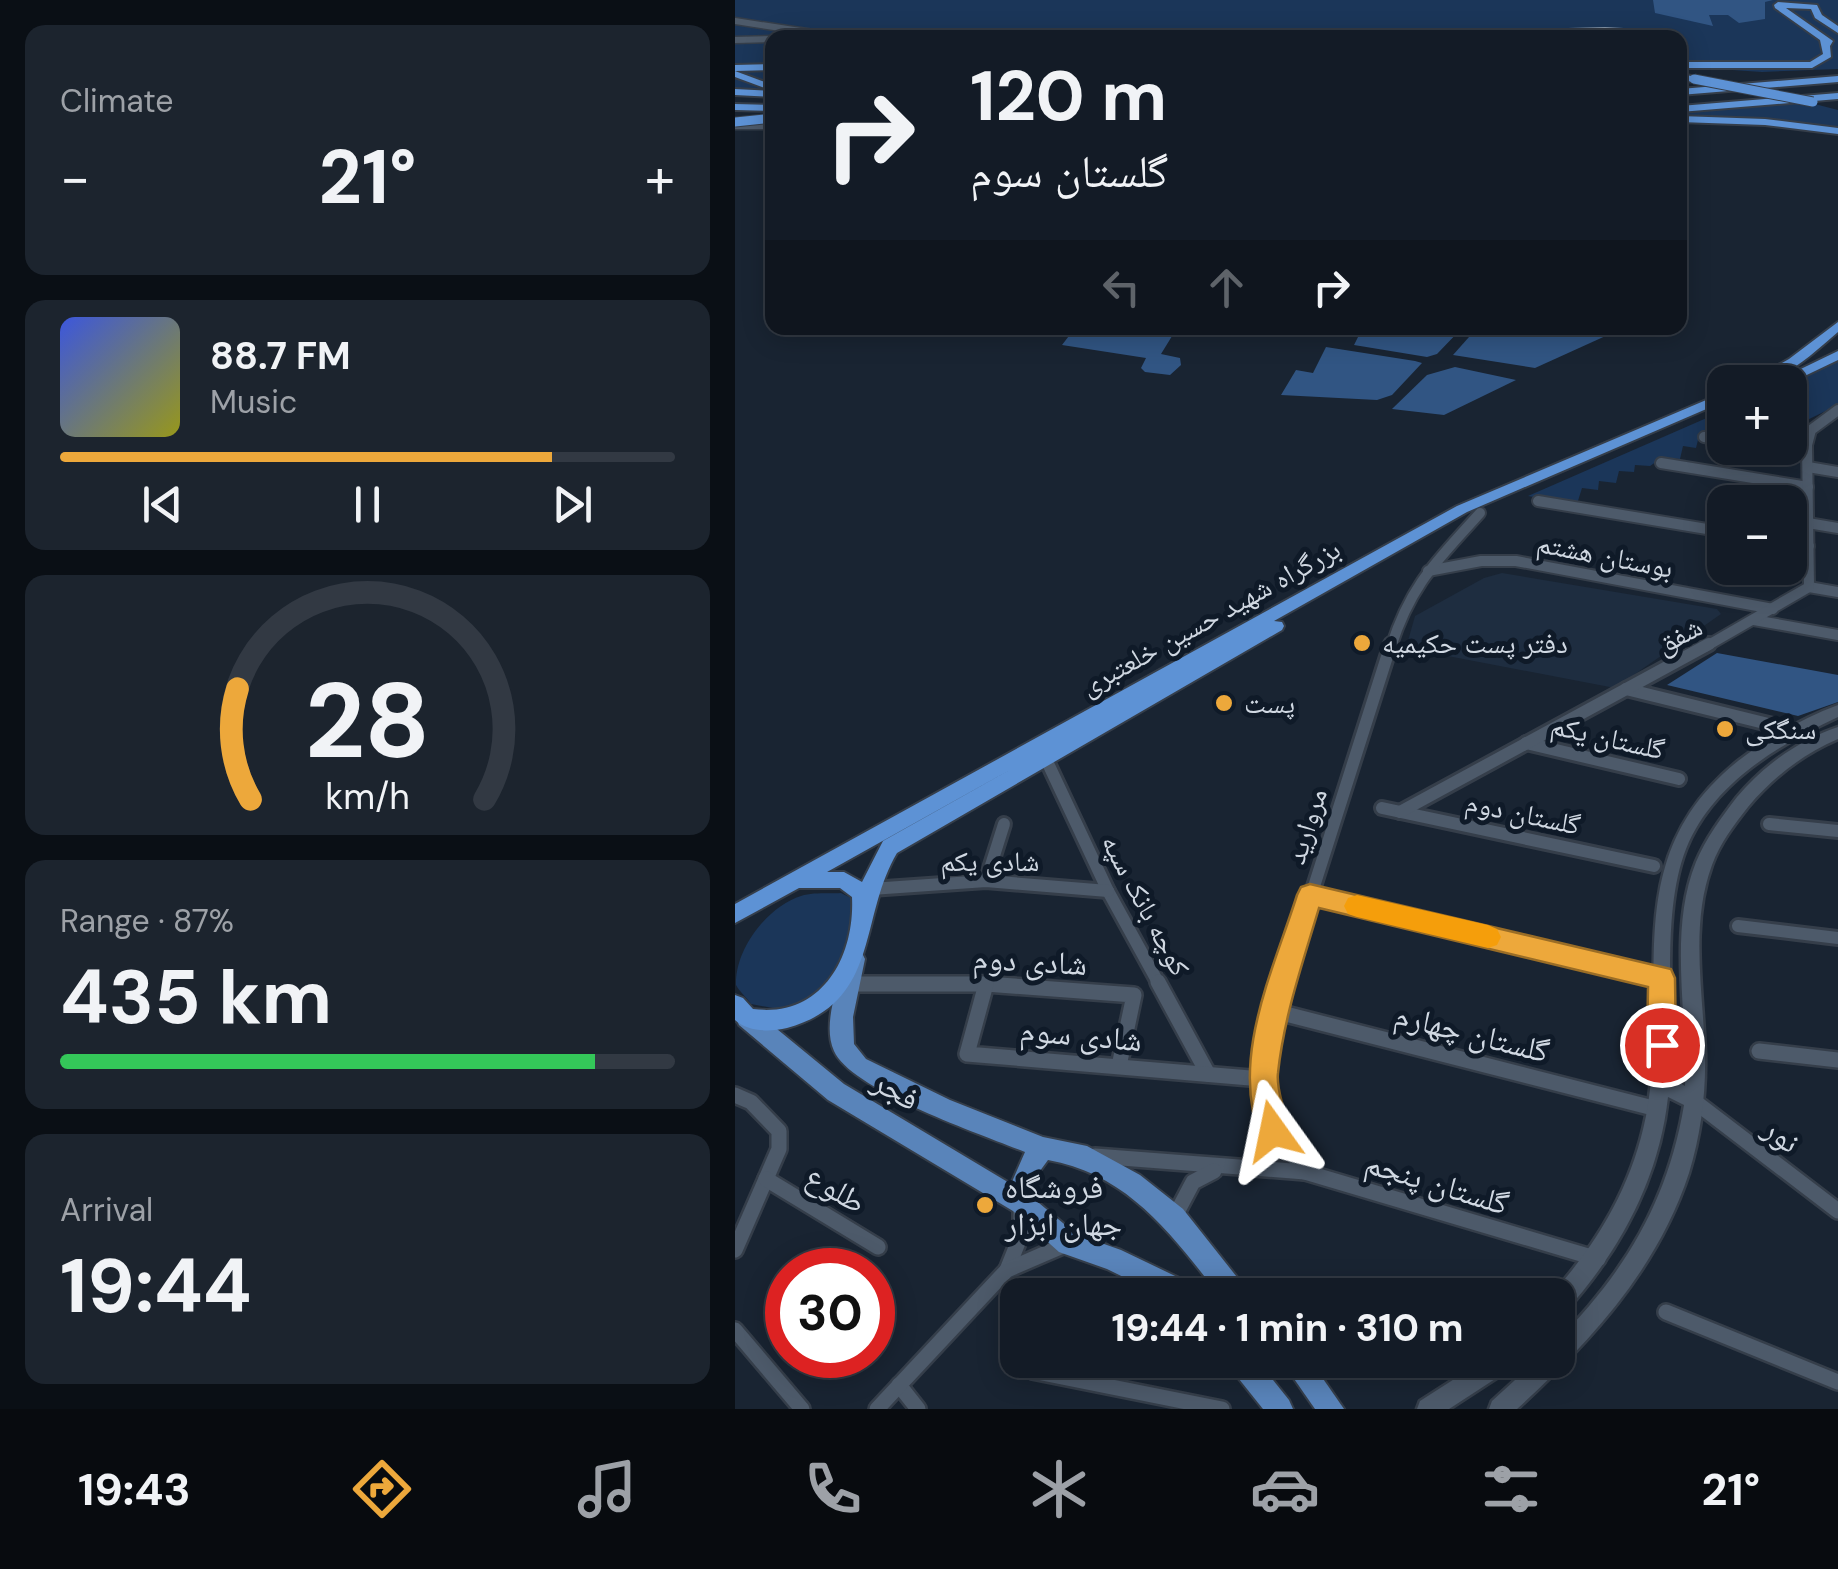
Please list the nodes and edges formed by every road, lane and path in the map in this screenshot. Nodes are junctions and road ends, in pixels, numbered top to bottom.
1 (1800, 9) junction
2 (735, 22) edge
3 (778, 30) edge
4 (790, 30) edge
5 (1838, 32) edge
6 (765, 39) edge
7 (735, 40) edge
8 (1824, 40) junction
9 (1838, 46) edge
10 (1687, 66) edge
11 (1687, 67) edge
12 (765, 68) edge
13 (735, 71) edge
14 (1836, 74) edge
15 (1687, 78) edge
16 (1687, 88) edge
17 (1838, 88) edge
18 (765, 89) edge
19 (765, 94) edge
20 (735, 96) edge
21 (1838, 96) edge
22 (1687, 100) edge
23 (1838, 107) edge
24 (1687, 108) edge
25 (735, 118) edge
26 (765, 118) edge
27 (1687, 119) edge
28 (1837, 131) edge
29 (1838, 326) edge
30 (1838, 355) edge
31 (1787, 365) edge
32 (1807, 370) edge
33 (1707, 404) edge
34 (1838, 410) edge
35 (1707, 415) edge
36 (1823, 417) junction
37 (1838, 419) edge
38 (1807, 452) edge
39 (1661, 463) dead end
40 (1807, 467) joint
41 (1838, 472) edge
42 (1808, 487) junction
43 (1539, 501) dead end
44 (1479, 513) junction
45 (1808, 523) junction
46 (1838, 528) edge
47 (1707, 529) edge
48 (1809, 546) joint
49 (1428, 571) junction
50 (1809, 587) junction
51 (1838, 592) edge
52 (1773, 609) junction
53 (1753, 620) junction
54 (1838, 634) edge
55 (1626, 689) junction
56 (1838, 711) edge
57 (1793, 730) junction
58 (1832, 735) edge
59 (1526, 743) junction
60 (1045, 756) junction
61 (1679, 780) dead end
62 (1382, 808) dead end
63 (1400, 812) junction
64 (1004, 824) dead end
65 (1769, 824) dead end
66 (1838, 831) edge
67 (1653, 866) dead end
68 (986, 881) junction
69 (790, 882) junction
70 (871, 889) junction
71 (1108, 891) junction
72 (1310, 895) junction
73 (763, 898) junction
74 (735, 914) edge
75 (735, 922) edge
76 (863, 925) junction
77 (1739, 926) dead end
78 (1838, 938) edge
79 (857, 954) junction
80 (1661, 978) junction
81 (850, 984) junction
82 (986, 984) junction
83 (1274, 1010) junction
84 (741, 1012) edge
85 (1759, 1051) dead end
86 (1838, 1060) edge
87 (1119, 1066) junction
88 (1208, 1074) junction
89 (1262, 1079) junction
90 (1660, 1082) junction
91 (735, 1094) edge
92 (1694, 1101) junction
93 (1657, 1109) junction
94 (1043, 1148) junction
95 (1079, 1154) junction
96 (1238, 1168) junction
97 (1305, 1172) junction
98 (766, 1178) junction
99 (1021, 1203) junction
100 (1838, 1211) edge
101 (1175, 1218) junction
102 (1068, 1243) junction
103 (878, 1246) dead end
104 (735, 1250) edge
105 (1598, 1259) junction
106 (1007, 1270) junction
107 (1152, 1278) edge
108 (1221, 1278) edge
109 (1575, 1284) edge
110 (1666, 1312) dead end
111 (735, 1330) edge
112 (1575, 1338) edge
113 (1067, 1378) edge
114 (1254, 1378) edge
115 (1308, 1378) edge
116 (1476, 1378) edge
117 (1534, 1378) edge
118 (1838, 1382) edge
119 (899, 1385) junction
120 (802, 1409) edge
121 (877, 1409) edge
122 (918, 1409) edge
123 (1222, 1409) edge
124 (1279, 1409) edge
125 (1331, 1409) edge
126 (1429, 1409) edge
127 (1500, 1409) edge

1 - 5 highway
1 - 8 highway
1 - 9 highway
2 - 3 street
2 - 4 street
6 - 7 street
8 - 9 highway
8 - 10 highway
11 - 14 highway
12 - 13 highway
13 - 18 highway
14 - 16 highway
15 - 23 highway, bridge
17 - 22 highway
19 - 20 highway
21 - 24 highway
25 - 26 highway, bridge
27 - 28 highway
29 - 31 highway
30 - 32 highway
33 - 69 highway, بزرگراه شهید حسین خلعتبری
34 - 36 street
35 - 44 highway, بزرگراه شهید حسین خلعتبری
36 - 37 street
36 - 38 street
39 - 42 street
40 - 41 street
40 - 42 street
42 - 45 street
43 - 47 street
44 - 49 street, مروارید
44 - 60 highway, بزرگراه شهید حسین خلعتبری
45 - 46 street
45 - 48 street
48 - 50 street
49 - 52 street, بوستان هشتم
49 - 72 street, مروارید
50 - 51 street
50 - 52 street, شفق
52 - 53 street, شفق
53 - 54 street
53 - 55 street, شفق
55 - 57 street
55 - 59 street, شفق
56 - 57 main road
57 - 58 main road
57 - 80 main road
58 - 92 main road
59 - 61 street, گلستان یکم
59 - 63 street, شفق
60 - 70 highway, بزرگراه شهید حسین خلعتبری
60 - 71 street, کوچه بانک سپه
62 - 63 street, گلستان دوم
63 - 67 street, گلستان دوم
64 - 68 street
65 - 66 street
68 - 70 street, شادی یکم
68 - 71 street, شادی یکم
69 - 73 highway, بزرگراه شهید حسین خلعتبری
69 - 76 highway
70 - 76 highway, بزرگراه شهید حسین خلعتبری
71 - 88 street, کوچه بانک سپه
72 - 80 street
72 - 83 street, مروارید
73 - 74 highway, بزرگراه شهید حسین خلعتبری
73 - 75 highway
76 - 79 highway, بزرگراه شهید حسین خلعتبری
77 - 78 street
79 - 81 main road, فجر
79 - 84 highway
80 - 90 main road
81 - 82 street, شادی دوم
81 - 94 main road, فجر
82 - 87 street, شادی دوم
82 - 87 street, شادی سوم
83 - 89 street, مروارید
83 - 93 street, گلستان چهارم
84 - 99 main road, فجر
85 - 86 street
87 - 88 street, شادی سوم
88 - 89 street, شادی سوم
89 - 97 street, مروارید
90 - 92 main road
90 - 93 main road
91 - 98 street, طلوع
92 - 100 street, نور
92 - 112 main road
93 - 105 main road
94 - 95 main road, فجر
94 - 99 main road
95 - 96 street, گلستان پنجم
95 - 101 main road, فجر
96 - 97 street, گلستان پنجم
96 - 101 street
97 - 105 street, گلستان پنجم
98 - 103 street, طلوع
98 - 104 street, طلوع
99 - 102 main road, فجر
99 - 106 street
101 - 108 main road, فجر
102 - 106 street
102 - 107 main road
105 - 109 main road
106 - 119 street
110 - 118 street
111 - 120 street
113 - 123 street
114 - 124 main road
115 - 125 main road
116 - 126 main road
117 - 127 main road
119 - 121 street
119 - 122 street

